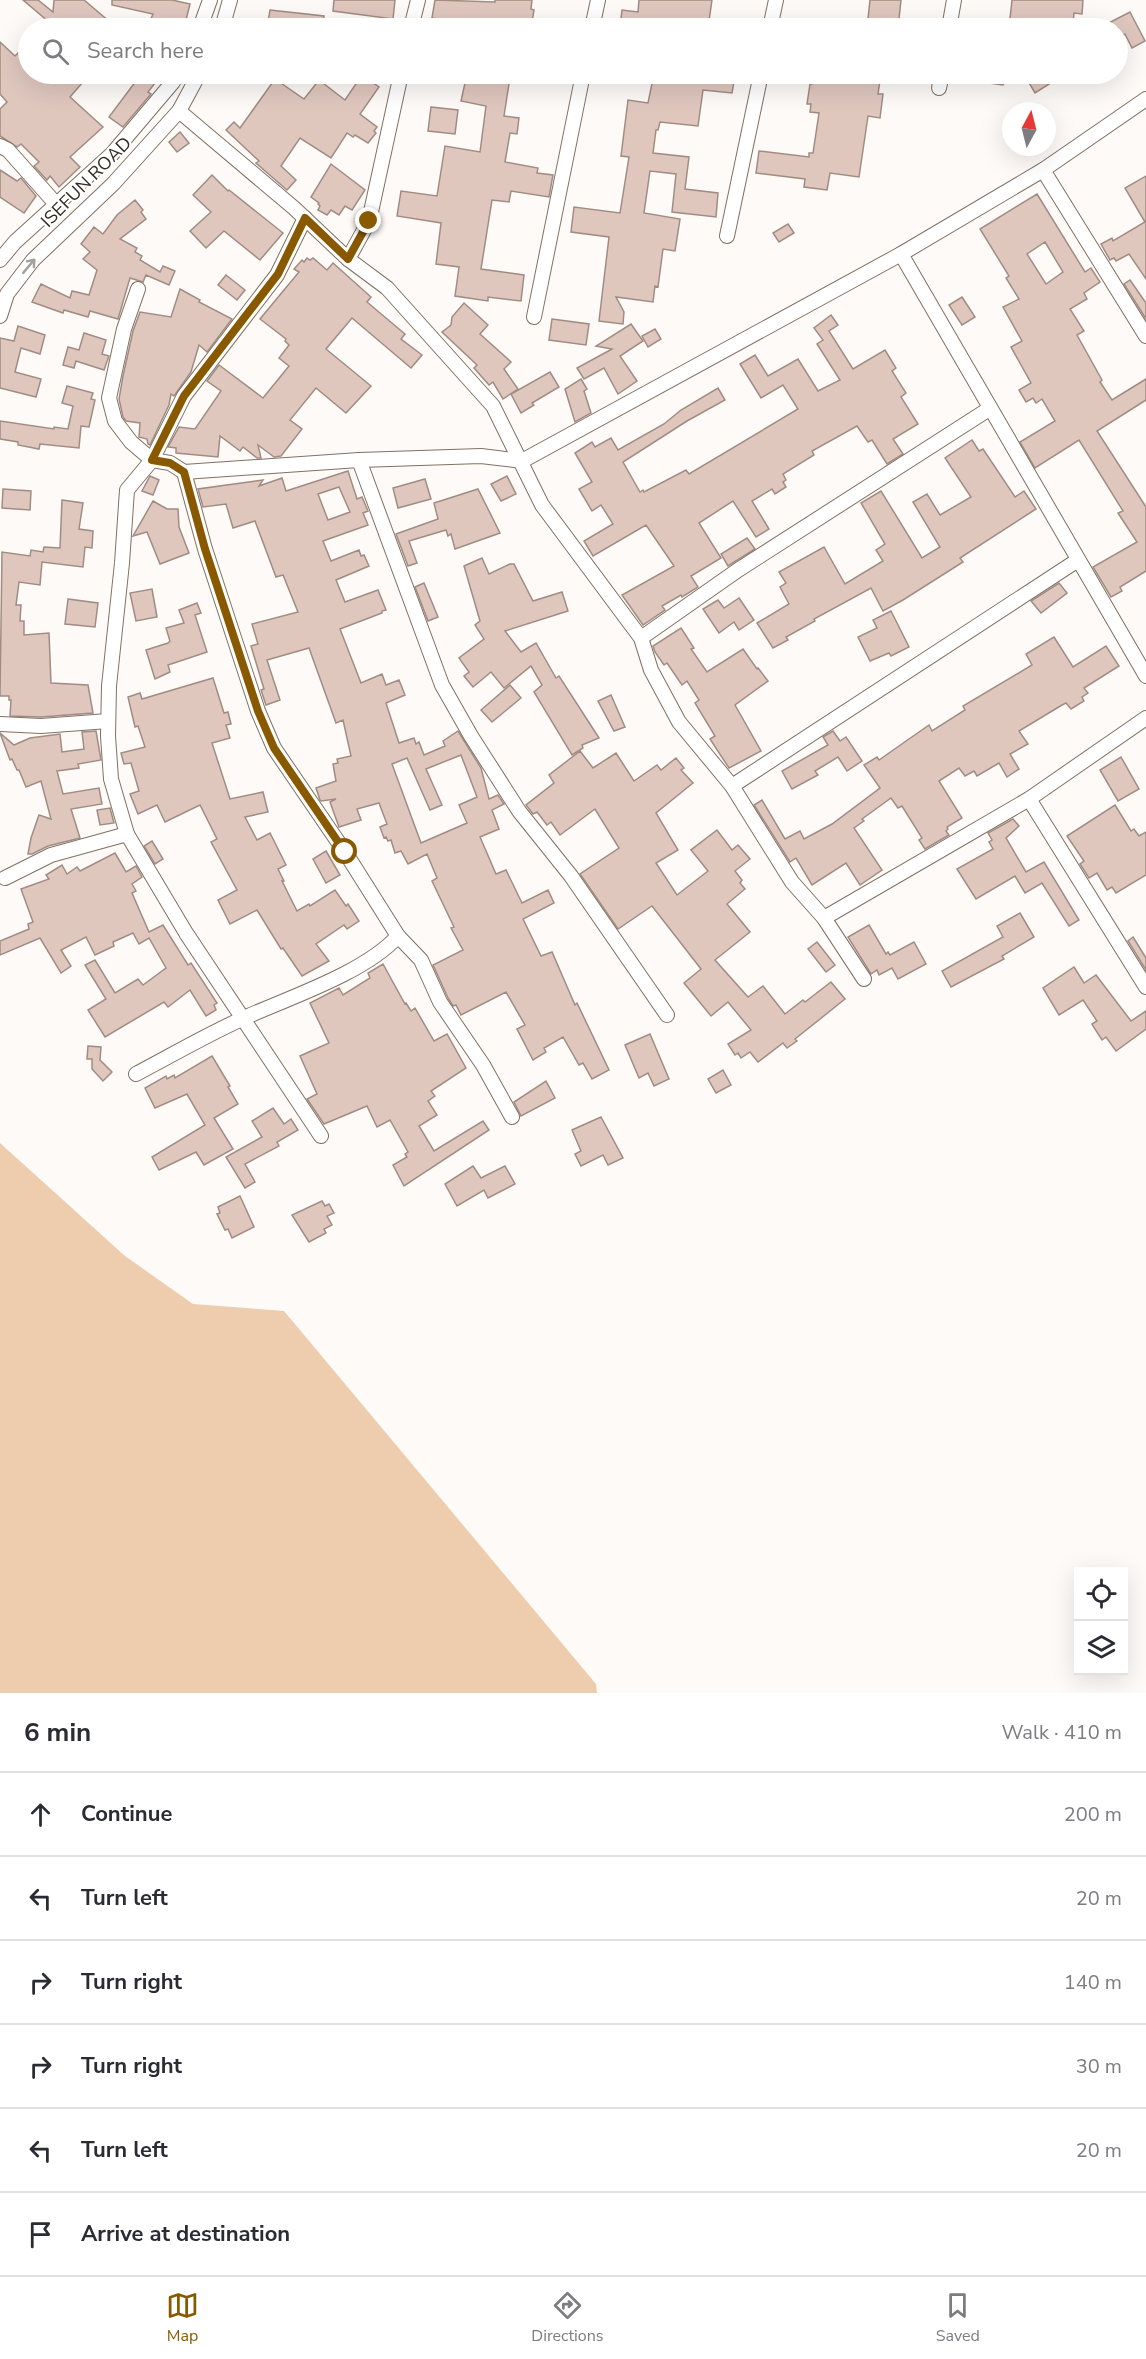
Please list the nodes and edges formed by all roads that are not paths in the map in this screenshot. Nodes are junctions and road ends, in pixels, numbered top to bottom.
1 (210, 0) edge
2 (230, 0) edge
3 (418, 0) edge
4 (598, 0) edge
5 (776, 0) edge
6 (954, 0) edge
7 (204, 18) edge
8 (225, 18) edge
9 (414, 18) edge
10 (594, 18) edge
11 (772, 18) edge
12 (951, 18) edge
13 (171, 84) edge
14 (194, 84) edge
15 (399, 84) edge
16 (581, 84) edge
17 (759, 84) edge
18 (940, 84) edge
19 (939, 88) dead end
20 (1146, 99) edge
21 (179, 111) junction
22 (0, 146) edge
23 (1043, 170) junction
24 (56, 204) junction
25 (305, 218) junction
26 (728, 237) dead end
27 (901, 254) junction
28 (348, 259) junction
29 (0, 260) edge
30 (138, 289) dead end
31 (0, 316) edge
32 (534, 317) dead end
33 (1146, 336) edge
34 (989, 409) junction
35 (152, 460) junction
36 (359, 460) junction
37 (522, 461) junction
38 (184, 472) junction
39 (1078, 560) junction
40 (640, 638) junction
41 (1146, 676) edge
42 (1146, 718) edge
43 (108, 721) junction
44 (0, 724) edge
45 (732, 786) junction
46 (1029, 799) junction
47 (127, 834) junction
48 (5, 878) dead end
49 (824, 918) junction
50 (398, 936) junction
51 (864, 980) dead end
52 (1146, 987) edge
53 (668, 1015) dead end
54 (243, 1018) junction
55 (136, 1074) dead end
56 (512, 1117) dead end
57 (321, 1136) dead end

1 - 7 street
2 - 8 street
3 - 9 street
4 - 10 street
5 - 11 street
6 - 12 street
13 - 24 street, ISEFUN ROAD
14 - 21 street, ISEFUN ROAD
15 - 28 street
16 - 32 street
17 - 26 street
18 - 19 street
20 - 23 street
21 - 25 street
31 -> 21 street, ISEFUN ROAD
22 - 24 street
23 - 27 street
23 - 33 street
24 - 29 street, ISEFUN ROAD
25 - 28 street
25 - 35 street
27 - 34 street
27 - 37 street
28 - 37 street
30 - 35 street
34 - 39 street
34 - 40 street
35 - 38 street
35 - 43 street
36 - 37 street
36 - 38 street
36 - 53 street
37 - 40 street
38 - 50 street
39 - 41 street
39 - 45 street
40 - 45 street
42 - 46 street
43 - 44 street
43 - 47 street
45 - 49 street
46 - 49 street
46 - 52 street
47 - 48 street
47 - 54 street
49 - 51 street
50 - 54 street
50 - 56 street
54 - 55 street
54 - 57 street

